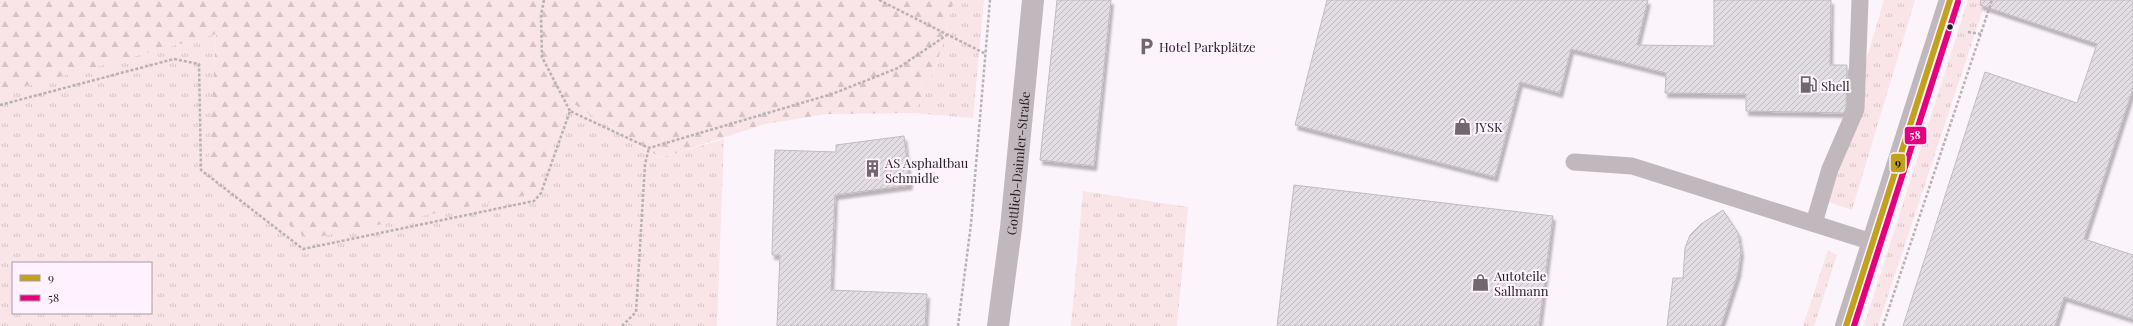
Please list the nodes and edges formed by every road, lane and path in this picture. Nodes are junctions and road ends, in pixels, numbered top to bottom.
1 (544, 0) edge
2 (879, 0) edge
3 (990, 0) edge
4 (1033, 0) edge
5 (1860, 0) edge
6 (1950, 0) edge
7 (1992, 0) edge
8 (1966, 32) dead end
9 (1981, 34) junction
10 (947, 35) junction
11 (986, 54) junction
12 (0, 105) edge
13 (570, 111) junction
14 (649, 148) junction
15 (1574, 162) dead end
16 (1814, 223) junction
17 (1872, 242) junction
18 (622, 326) edge
19 (958, 326) edge
20 (998, 326) edge
21 (1846, 326) edge
22 (1884, 326) edge

1 - 13 path
2 - 10 path
3 - 11 path
4 - 20 street, Gottlieb-Daimler-Straße
5 - 16 lane
6 - 17 street
7 - 9 path
8 - 9 path
9 - 22 path
10 - 11 path
10 - 14 path
11 - 19 path
12 - 13 path
13 - 14 path
14 - 18 path
15 - 16 lane
16 - 17 lane
17 - 21 street

